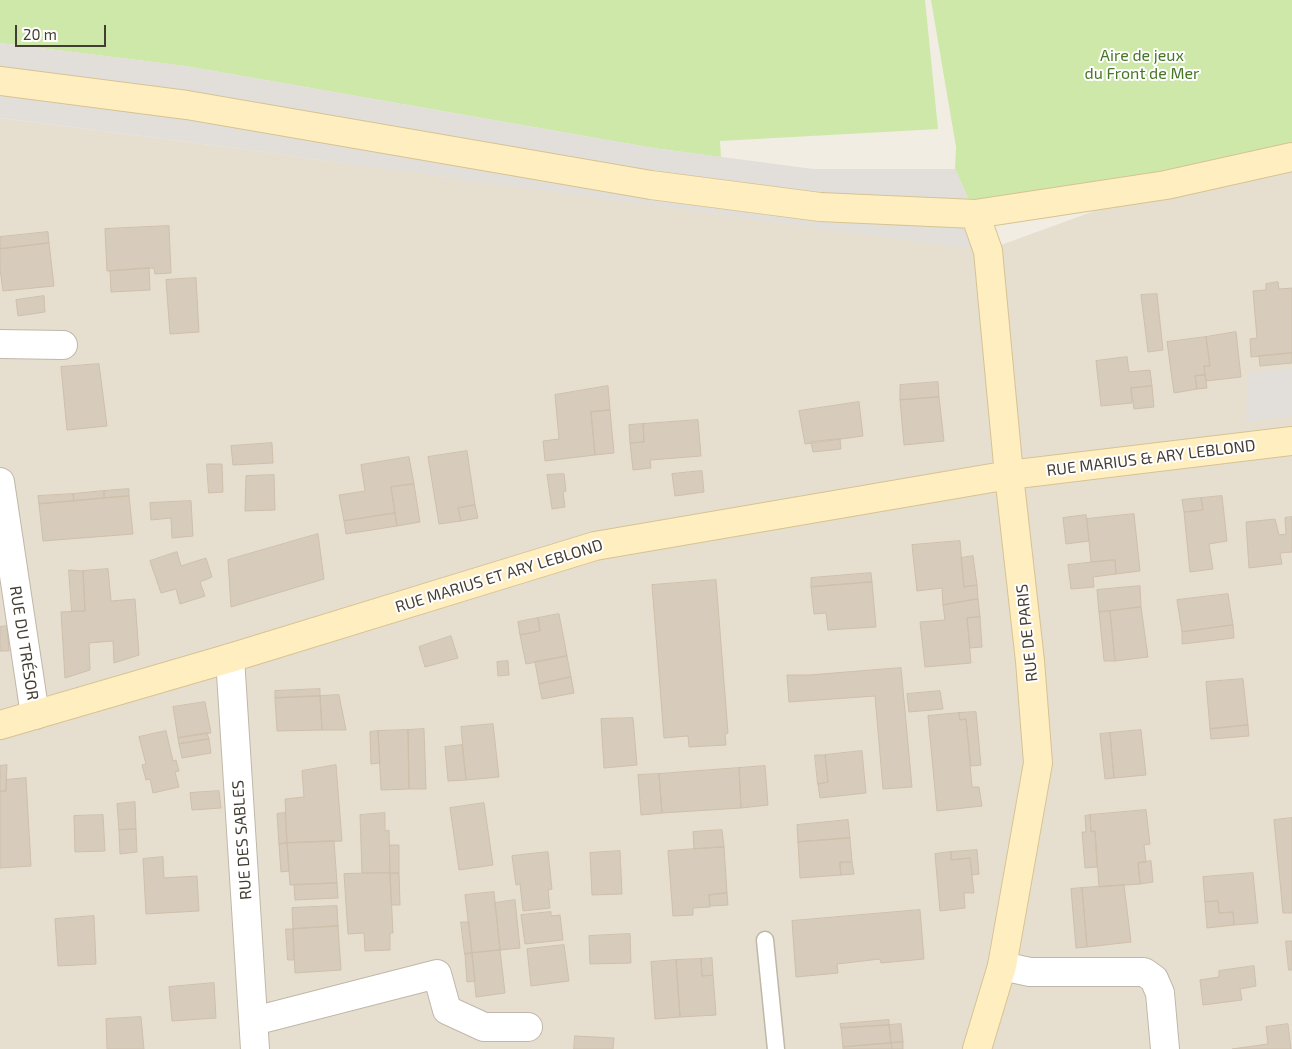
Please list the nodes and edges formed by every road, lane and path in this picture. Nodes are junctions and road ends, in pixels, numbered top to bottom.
1 (0, 81) edge
2 (1292, 157) edge
3 (975, 214) junction
4 (0, 344) edge
5 (63, 345) dead end
6 (1292, 441) edge
7 (1009, 475) junction
8 (0, 482) edge
9 (230, 658) junction
10 (35, 715) junction
11 (0, 725) edge
12 (765, 940) dead end
13 (1002, 966) junction
14 (254, 1022) junction
15 (528, 1027) dead end
16 (256, 1049) edge
17 (776, 1049) edge
18 (977, 1049) edge
19 (1165, 1049) edge

1 - 3 street
2 - 3 street
3 - 7 street, RUE DE PARIS
4 - 5 street
6 - 7 street, RUE MARIUS & ARY LEBLOND
7 - 9 street, RUE MARIUS ET ARY LEBLOND
7 - 13 street, RUE DE PARIS
8 - 10 street, RUE DU TRÉSOR
9 - 10 street, RUE MARIUS ET ARY LEBLOND
9 - 14 street, RUE DES SABLES
10 - 11 street, RUE MARIUS ET ARY LEBLOND
12 - 17 lane
13 - 18 street, RUE DE PARIS
13 - 19 street
14 - 15 street
14 - 16 street, RUE DES SABLES

